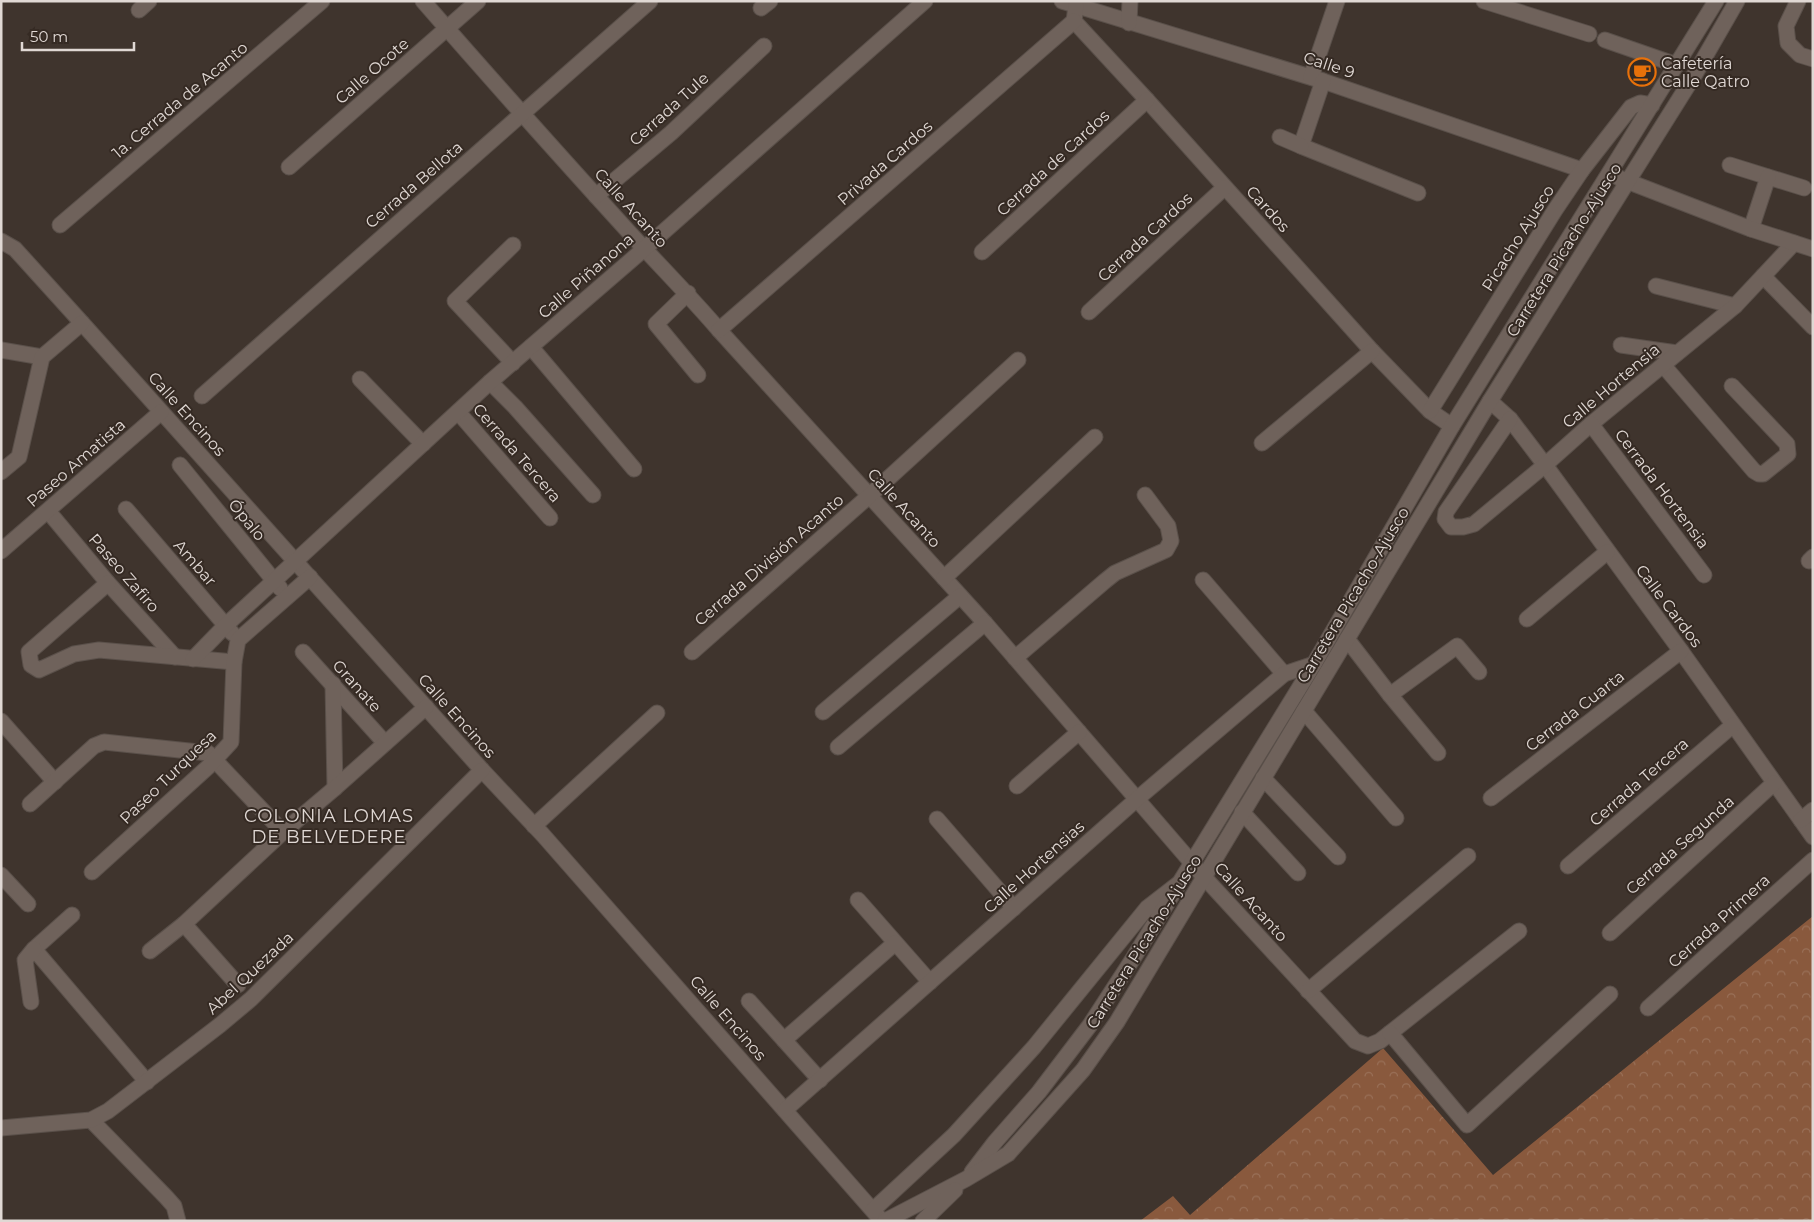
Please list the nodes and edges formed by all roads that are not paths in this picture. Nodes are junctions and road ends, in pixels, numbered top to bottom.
1 (322, 1) edge
2 (423, 1) edge
3 (478, 1) edge
4 (650, 1) edge
5 (925, 1) edge
6 (1130, 1) edge
7 (1337, 1) edge
8 (1484, 1) edge
9 (1716, 1) edge
10 (1737, 1) edge
11 (1798, 1) edge
12 (1069, 4) edge
13 (1074, 21) junction
14 (1129, 23) junction
15 (447, 29) junction
16 (1589, 34) dead end
17 (1605, 40) dead end
18 (764, 46) dead end
19 (1813, 59) edge
20 (1677, 65) junction
21 (1317, 79) junction
22 (1147, 100) junction
23 (1652, 105) junction
24 (522, 112) junction
25 (1280, 137) dead end
26 (1301, 146) junction
27 (1730, 165) dead end
28 (289, 167) dead end
29 (1582, 170) junction
30 (1608, 172) junction
31 (1768, 177) junction
32 (1627, 182) junction
33 (1224, 188) junction
34 (1804, 188) dead end
35 (1418, 193) dead end
36 (596, 196) junction
37 (60, 225) dead end
38 (1752, 229) junction
39 (1, 241) edge
40 (1794, 243) junction
41 (513, 245) dead end
42 (644, 249) junction
43 (1813, 249) edge
44 (982, 252) dead end
45 (1764, 276) junction
46 (1656, 286) dead end
47 (688, 293) junction
48 (1735, 306) junction
49 (1089, 312) dead end
50 (82, 323) junction
51 (1813, 327) edge
52 (719, 330) junction
53 (1621, 345) dead end
54 (530, 347) junction
55 (1, 350) edge
56 (1372, 351) junction
57 (1677, 353) junction
58 (42, 357) junction
59 (1018, 360) dead end
60 (512, 363) junction
61 (1663, 365) junction
62 (698, 375) dead end
63 (360, 379) dead end
64 (490, 382) junction
65 (1732, 386) dead end
66 (202, 396) dead end
67 (1490, 401) junction
68 (1430, 411) junction
69 (458, 412) junction
70 (156, 417) junction
71 (1510, 419) junction
72 (1591, 424) junction
73 (1452, 426) junction
74 (1096, 437) dead end
75 (1262, 443) dead end
76 (423, 444) junction
77 (180, 465) dead end
78 (1545, 465) junction
79 (634, 469) dead end
80 (1, 472) edge
81 (592, 495) dead end
82 (1145, 495) dead end
83 (870, 496) junction
84 (126, 509) dead end
85 (48, 511) junction
86 (550, 518) dead end
87 (1, 551) edge
88 (1608, 552) junction
89 (293, 563) junction
90 (1704, 575) dead end
91 (310, 577) junction
92 (944, 578) junction
93 (1203, 580) dead end
94 (274, 581) junction
95 (108, 583) junction
96 (960, 596) junction
97 (287, 597) junction
98 (1527, 619) dead end
99 (985, 623) junction
100 (226, 625) junction
101 (1347, 639) junction
102 (238, 640) junction
103 (1681, 651) junction
104 (303, 652) dead end
105 (692, 652) dead end
106 (175, 657) junction
107 (1015, 658) junction
108 (193, 659) junction
109 (234, 662) junction
110 (1314, 664) junction
111 (1479, 672) dead end
112 (1284, 674) junction
113 (333, 684) junction
114 (1390, 695) junction
115 (426, 707) junction
116 (1304, 711) junction
117 (823, 712) dead end
118 (656, 713) dead end
119 (1, 721) edge
120 (1732, 725) junction
121 (1079, 732) junction
122 (385, 743) junction
123 (838, 747) dead end
124 (1438, 752) dead end
125 (215, 759) junction
126 (482, 770) junction
127 (1263, 778) junction
128 (54, 782) junction
129 (1774, 783) junction
130 (1017, 786) dead end
131 (335, 788) junction
132 (1491, 798) dead end
133 (1137, 799) junction
134 (30, 804) dead end
135 (1813, 810) edge
136 (1242, 812) junction
137 (1396, 818) dead end
138 (937, 819) dead end
139 (1801, 820) junction
140 (534, 826) junction
141 (283, 832) junction
142 (1813, 837) edge
143 (1338, 856) dead end
144 (1468, 856) dead end
145 (1813, 860) edge
146 (1192, 863) junction
147 (1568, 866) dead end
148 (92, 872) dead end
149 (1298, 873) dead end
150 (1, 875) edge
151 (1204, 877) junction
152 (1181, 882) junction
153 (858, 900) dead end
154 (28, 904) dead end
155 (1014, 908) junction
156 (72, 915) dead end
157 (184, 924) junction
158 (1519, 931) dead end
159 (1610, 933) dead end
160 (895, 943) junction
161 (34, 949) junction
162 (150, 951) dead end
163 (930, 982) junction
164 (238, 985) dead end
165 (1308, 991) junction
166 (1610, 994) dead end
167 (749, 1001) dead end
168 (31, 1002) dead end
169 (1648, 1008) dead end
170 (1390, 1033) junction
171 (784, 1040) junction
172 (820, 1080) junction
173 (147, 1082) junction
174 (785, 1110) junction
175 (91, 1120) junction
176 (1, 1128) edge
177 (966, 1179) junction
178 (880, 1217) edge
179 (178, 1221) edge
180 (923, 1221) edge

1 - 37 street, 1a. Cerrada de Acanto
2 - 15 street, Calle Acanto
3 - 15 street, Calle Ocote
4 - 24 street, Cerrada Bellota
5 - 42 street, Calle Piñanona
6 - 14 street
7 - 21 street
8 - 16 street
9 - 20 street, Carretera Picacho-Ajusco
10 - 32 street, Carretera Picacho-Ajusco
11 - 19 street
12 - 13 street
12 - 14 street, Calle 9
13 - 22 street, Cardos
13 - 52 street, Privada Cardos
14 - 21 street, Calle 9
15 - 24 street, Calle Acanto
15 - 28 street, Calle Ocote
17 - 20 street
18 - 36 street, Cerrada Tule
20 - 23 street, Carretera Picacho-Ajusco
21 - 26 street
21 - 29 street, Calle 9
22 - 33 street, Cardos
22 - 44 street, Cerrada de Cardos
23 - 29 street, Picacho Ajusco
23 - 30 street, Carretera Picacho-Ajusco
24 - 36 street, Calle Acanto
24 - 66 street, Cerrada Bellota
25 - 26 street
26 - 35 street
27 - 31 street
29 - 68 street, Picacho Ajusco
30 - 32 street
30 - 73 street, Carretera Picacho-Ajusco
31 - 34 street
31 - 38 street
32 - 38 street
32 - 67 street, Carretera Picacho-Ajusco
33 - 49 street, Cerrada Cardos
33 - 56 street, Cardos
36 - 42 street, Calle Acanto
38 - 40 street
39 - 50 street, Calle Encinos
40 - 43 street
40 - 45 street, Calle Hortensia
41 - 60 street
42 - 47 street, Calle Acanto
42 - 54 street, Calle Piñanona
45 - 48 street, Calle Hortensia
45 - 51 street
46 - 48 street
47 - 52 street, Calle Acanto
47 - 62 street
48 - 57 street, Calle Hortensia
50 - 58 street
50 - 70 street, Calle Encinos
52 - 83 street, Calle Acanto
53 - 57 street
54 - 60 street, Calle Piñanona
54 - 79 street
55 - 58 street
56 - 68 street, Cardos
56 - 75 street
57 - 61 street, Calle Hortensia
58 - 80 street
59 - 83 street, Cerrada División Acanto
60 - 64 street, Calle Piñanona
61 - 65 street
61 - 72 street, Calle Hortensia
63 - 76 street
64 - 69 street, Calle Piñanona
64 - 81 street
67 - 71 street, Calle Cardos
67 - 101 street, Carretera Picacho-Ajusco
68 - 73 street, Cardos
69 - 76 street, Calle Piñanona
69 - 86 street, Cerrada Tercera
70 - 85 street, Paseo Amatista
70 - 89 street, Calle Encinos
71 - 78 street, Calle Cardos
71 - 78 street, Calle Hortensia
72 - 78 street, Calle Hortensia
72 - 90 street, Cerrada Hortensia
73 - 110 street, Carretera Picacho-Ajusco
74 - 92 street
76 - 89 street, Calle Piñanona
77 - 94 street, Ópalo
78 - 88 street, Calle Cardos
82 - 107 street
83 - 92 street, Calle Acanto
83 - 105 street, Cerrada División Acanto
84 - 100 street, Ambar
85 - 87 street, Paseo Amatista
85 - 95 street, Paseo Zafiro
88 - 98 street
88 - 103 street, Calle Cardos
89 - 91 street, Calle Encinos
89 - 94 street
91 - 97 street
91 - 115 street, Calle Encinos
92 - 96 street, Calle Acanto
93 - 112 street
94 - 97 street, Ópalo
94 - 100 street
95 - 106 street, Paseo Zafiro
95 - 106 street
96 - 99 street, Calle Acanto
96 - 117 street
97 - 102 street
99 - 107 street, Calle Acanto
99 - 123 street
100 - 102 street, Ambar
100 - 108 street
101 - 114 street
101 - 116 street, Carretera Picacho-Ajusco
102 - 109 street, Paseo Turquesa
103 - 120 street, Calle Cardos
103 - 132 street, Cerrada Cuarta
104 - 113 street, Granate
106 - 108 street
107 - 121 street, Calle Acanto
108 - 109 street
109 - 125 street, Paseo Turquesa
110 - 112 street, Calle Hortensias
110 - 146 street, Carretera Picacho-Ajusco
111 - 114 street
112 - 133 street, Calle Hortensias
113 - 122 street, Granate
113 - 131 street
114 - 124 street
115 - 122 street
115 - 126 street, Calle Encinos
116 - 127 street, Carretera Picacho-Ajusco
116 - 137 street
118 - 140 street
119 - 128 street
120 - 129 street, Calle Cardos
120 - 147 street, Cerrada Tercera
121 - 130 street
121 - 133 street, Calle Acanto
122 - 131 street
125 - 128 street
125 - 141 street
125 - 148 street, Paseo Turquesa
126 - 140 street, Calle Encinos
126 - 173 street, Abel Quezada
127 - 136 street, Carretera Picacho-Ajusco
127 - 143 street
128 - 134 street
129 - 139 street, Calle Cardos
129 - 159 street, Cerrada Segunda
131 - 141 street
133 - 146 street, Calle Acanto
133 - 155 street, Calle Hortensias
135 - 139 street
136 - 149 street
136 - 151 street, Carretera Picacho-Ajusco
138 - 155 street
139 - 142 street, Calle Cardos
140 - 174 street, Calle Encinos
141 - 157 street
144 - 165 street
145 - 169 street, Cerrada Primera
146 - 151 street, Calle Acanto
146 - 152 street, Carretera Picacho-Ajusco
150 - 154 street
151 - 165 street, Calle Acanto
151 - 177 street, Carretera Picacho-Ajusco
152 - 177 street, Carretera Picacho-Ajusco
152 - 178 street
153 - 160 street
155 - 163 street, Calle Hortensias
156 - 161 street
157 - 162 street
157 - 164 street
158 - 170 street
160 - 163 street
160 - 171 street
161 - 168 street
161 - 173 street
163 - 172 street, Calle Hortensias
165 - 170 street, Calle Acanto
166 - 170 street
167 - 171 street
171 - 172 street
172 - 174 street, Calle Hortensias
173 - 175 street, Abel Quezada
174 - 178 street, Calle Encinos
175 - 176 street, Abel Quezada
175 - 179 street
177 - 178 street
177 - 180 street, Carretera Picacho-Ajusco

